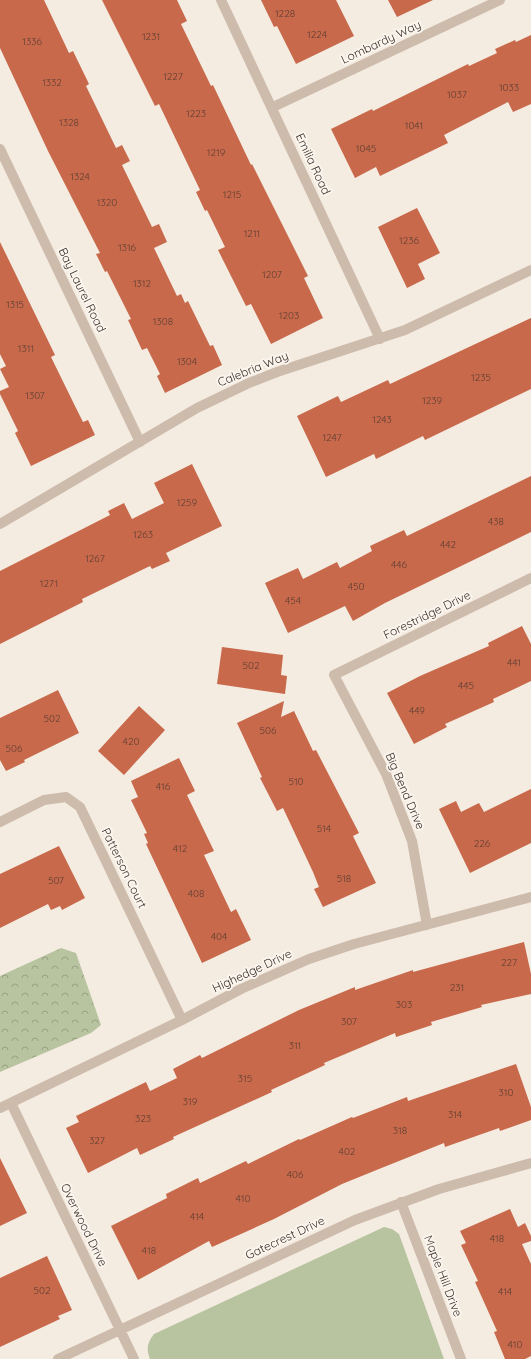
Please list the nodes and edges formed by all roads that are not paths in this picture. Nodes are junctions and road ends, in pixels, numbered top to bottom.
1 (221, 0) edge
2 (500, 0) edge
3 (272, 107) junction
4 (0, 150) edge
5 (531, 270) edge
6 (380, 339) junction
7 (140, 442) junction
8 (0, 524) edge
9 (531, 578) edge
10 (334, 675) joint
11 (0, 822) edge
12 (531, 897) edge
13 (427, 925) junction
14 (182, 1020) junction
15 (11, 1103) junction
16 (0, 1108) edge
17 (531, 1163) edge
18 (402, 1202) junction
19 (120, 1330) junction
20 (58, 1359) edge
21 (134, 1359) edge
22 (461, 1359) edge

1 - 3 street, Emilia Road
2 - 3 street, Lombardy Way
3 - 6 street, Emilia Road
4 - 7 street, Bay Laurel Road
5 - 6 street, Calebria Way
6 - 7 street, Calebria Way
7 - 8 street, Calebria Way
9 - 10 street, Forestridge Drive
10 - 13 street, Big Bend Drive
11 - 14 street, Patterson Court
12 - 13 street, Highedge Drive
13 - 14 street, Highedge Drive
14 - 15 street, Highedge Drive
15 - 16 street, Highedge Drive
15 - 19 street, Overwood Drive
17 - 18 street, Gatecrest Drive
18 - 19 street, Gatecrest Drive
18 - 22 street, Maple Hill Drive
19 - 20 street, Gatecrest Drive
19 - 21 street, Overwood Drive

